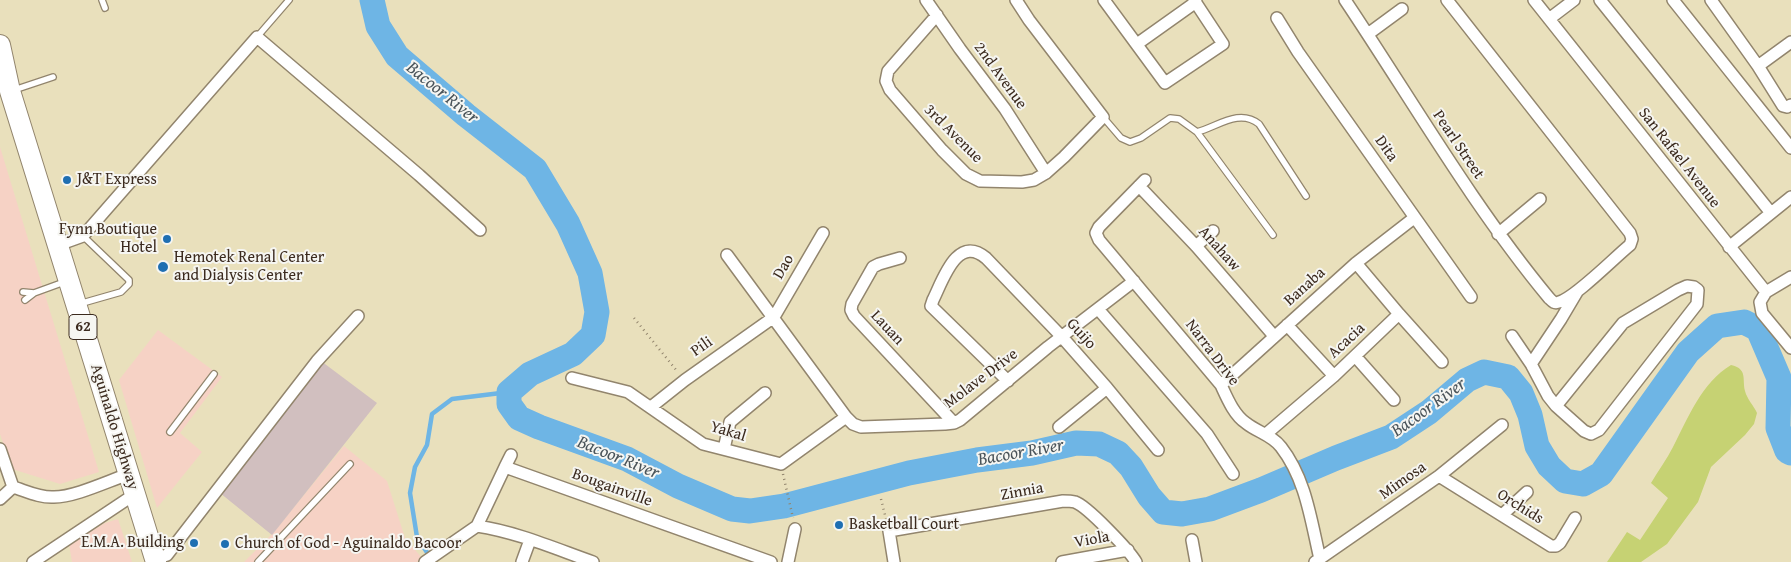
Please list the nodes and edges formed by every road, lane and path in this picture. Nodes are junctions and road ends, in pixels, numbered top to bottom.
1 (102, 0) edge
2 (289, 0) edge
3 (926, 0) edge
4 (1016, 0) edge
5 (1345, 0) edge
6 (1447, 0) edge
7 (1534, 0) edge
8 (1574, 0) edge
9 (1600, 0) edge
10 (1672, 0) edge
11 (1106, 1) edge
12 (1195, 1) edge
13 (1717, 3) edge
14 (105, 8) dead end
15 (1402, 9) dead end
16 (936, 15) junction
17 (1277, 18) dead end
18 (1549, 19) junction
19 (1368, 34) junction
20 (257, 38) junction
21 (1791, 42) edge
22 (1137, 44) junction
23 (0, 45) edge
24 (1758, 66) junction
25 (0, 73) edge
26 (53, 78) dead end
27 (10, 91) junction
28 (1791, 105) edge
29 (1103, 117) junction
30 (1197, 132) junction
31 (1791, 148) edge
32 (1046, 173) junction
33 (1142, 183) joint
34 (1306, 196) dead end
35 (1791, 197) edge
36 (1540, 199) dead end
37 (1770, 214) junction
38 (1414, 218) junction
39 (480, 230) dead end
40 (1213, 231) dead end
41 (823, 232) dead end
42 (1498, 234) junction
43 (1273, 235) dead end
44 (83, 236) junction
45 (58, 245) junction
46 (1196, 246) junction
47 (1729, 247) junction
48 (726, 254) dead end
49 (900, 258) dead end
50 (1356, 263) junction
51 (1791, 277) edge
52 (68, 281) junction
53 (1134, 281) junction
54 (1578, 291) junction
55 (23, 292) dead end
56 (1766, 292) junction
57 (34, 293) junction
58 (1471, 297) dead end
59 (25, 300) dead end
60 (76, 305) junction
61 (1098, 309) junction
62 (1399, 314) junction
63 (358, 316) dead end
64 (774, 317) junction
65 (634, 318) dead end
66 (1287, 325) junction
67 (1062, 336) junction
68 (1274, 336) junction
69 (1512, 336) dead end
70 (1791, 348) edge
71 (1355, 356) junction
72 (1442, 362) dead end
73 (1531, 364) junction
74 (214, 374) dead end
75 (1334, 376) junction
76 (572, 378) dead end
77 (685, 380) junction
78 (1008, 381) junction
79 (1221, 385) junction
80 (1107, 388) junction
81 (766, 394) dead end
82 (1394, 400) dead end
83 (651, 406) junction
84 (1556, 406) junction
85 (846, 417) junction
86 (954, 423) junction
87 (1502, 425) dead end
88 (1060, 427) dead end
89 (170, 432) dead end
90 (1266, 434) junction
91 (0, 449) edge
92 (724, 449) junction
93 (1158, 450) dead end
94 (510, 455) dead end
95 (350, 464) dead end
96 (505, 467) junction
97 (129, 474) junction
98 (784, 474) dead end
99 (1234, 474) dead end
100 (1438, 476) junction
101 (13, 487) junction
102 (1527, 492) dead end
103 (135, 494) junction
104 (0, 499) edge
105 (881, 499) dead end
106 (1502, 515) junction
107 (1575, 518) dead end
108 (477, 526) junction
109 (795, 529) joint
110 (890, 531) junction
111 (530, 540) junction
112 (1192, 540) dead end
113 (1128, 550) junction
114 (156, 560) edge
115 (1317, 561) edge
116 (33, 562) edge
117 (258, 562) edge
118 (425, 562) edge
119 (522, 562) edge
120 (593, 562) edge
121 (771, 562) edge
122 (788, 562) edge
123 (894, 562) edge
124 (1062, 562) edge
125 (1136, 562) edge
126 (1196, 562) edge

1 - 14 lane
2 - 20 lane
3 - 16 street, 2nd Avenue
4 - 29 street
5 - 19 street, Pearl Street
6 - 54 street
7 - 18 street, San Rafael Avenue
8 - 18 street
9 - 37 street
10 - 31 street
11 - 22 street
12 - 22 street
12 - 22 street
13 - 24 street
15 - 19 street
16 - 32 street, 2nd Avenue
16 - 32 street, 3rd Avenue
17 - 38 street, Dita
18 - 47 street, San Rafael Avenue
19 - 42 street, Pearl Street
20 - 39 street
20 - 44 street
21 - 24 street
23 - 27 highway, Aguinaldo Highway / 62
24 - 28 street
25 - 27 highway, Aguinaldo Highway / 62
26 - 27 lane
27 - 45 highway, Aguinaldo Highway / 62
29 - 30 lane
29 - 32 street, 3rd Avenue
30 - 34 lane
30 - 43 lane
33 - 46 street, Anahaw
33 - 53 street, Narra Drive
35 - 37 street
36 - 42 street
37 - 47 street
38 - 50 street, Banaba
38 - 58 street, Dita
40 - 46 street
41 - 64 street, Dao
42 - 54 street, Pearl Street
44 - 45 street
44 - 60 lane
45 - 52 highway, Aguinaldo Highway / 62
46 - 68 street, Anahaw
47 - 56 street, San Rafael Avenue
48 - 64 street
49 - 86 street, Lauan
50 - 62 street
50 - 66 street, Banaba
51 - 56 street
52 - 57 lane
52 - 60 highway, Aguinaldo Highway / 62
53 - 61 street, Molave Drive
53 - 79 street, Narra Drive
54 - 73 street
55 - 57 lane
56 - 70 street
57 - 59 lane
60 - 97 highway, Aguinaldo Highway / 62
61 - 67 street, Molave Drive
61 - 99 street
62 - 71 street, Acacia
62 - 72 street
63 - 114 street
64 - 77 street, Pili
64 - 85 street
65 - 77 path
66 - 68 street, Banaba
66 - 75 street
67 - 78 street, Molave Drive
67 - 78 street, Guijo
67 - 80 street, Guijo
68 - 79 street, Banaba
69 - 73 street
71 - 75 street, Acacia
71 - 82 street
73 - 84 street
74 - 89 lane
75 - 90 street, Acacia
76 - 83 street, Yakal
77 - 83 street, Pili
78 - 86 street, Molave Drive
79 - 90 street, Narra Drive
80 - 88 street
80 - 93 street, Guijo
81 - 92 street
83 - 92 street, Yakal
84 - 84 street
85 - 86 street, Molave Drive
85 - 92 street, Yakal
87 - 100 street, Mimosa
90 - 115 street, Narra Drive
91 - 101 street
94 - 96 street
95 - 117 lane
96 - 108 street
96 - 121 street, Bougainville
97 - 101 street
97 - 103 highway, Aguinaldo Highway / 62
98 - 109 path
100 - 106 street, Orchids
100 - 115 street, Mimosa
101 - 104 street
102 - 106 street
103 - 114 highway, Aguinaldo Highway / 62
103 - 116 street
105 - 110 path
106 - 107 street, Orchids
108 - 111 street
108 - 118 street
109 - 122 street
110 - 113 street, Zinnia
110 - 123 street
111 - 119 street
111 - 120 street
112 - 126 street
113 - 124 street, Viola
113 - 125 street, Zinnia

